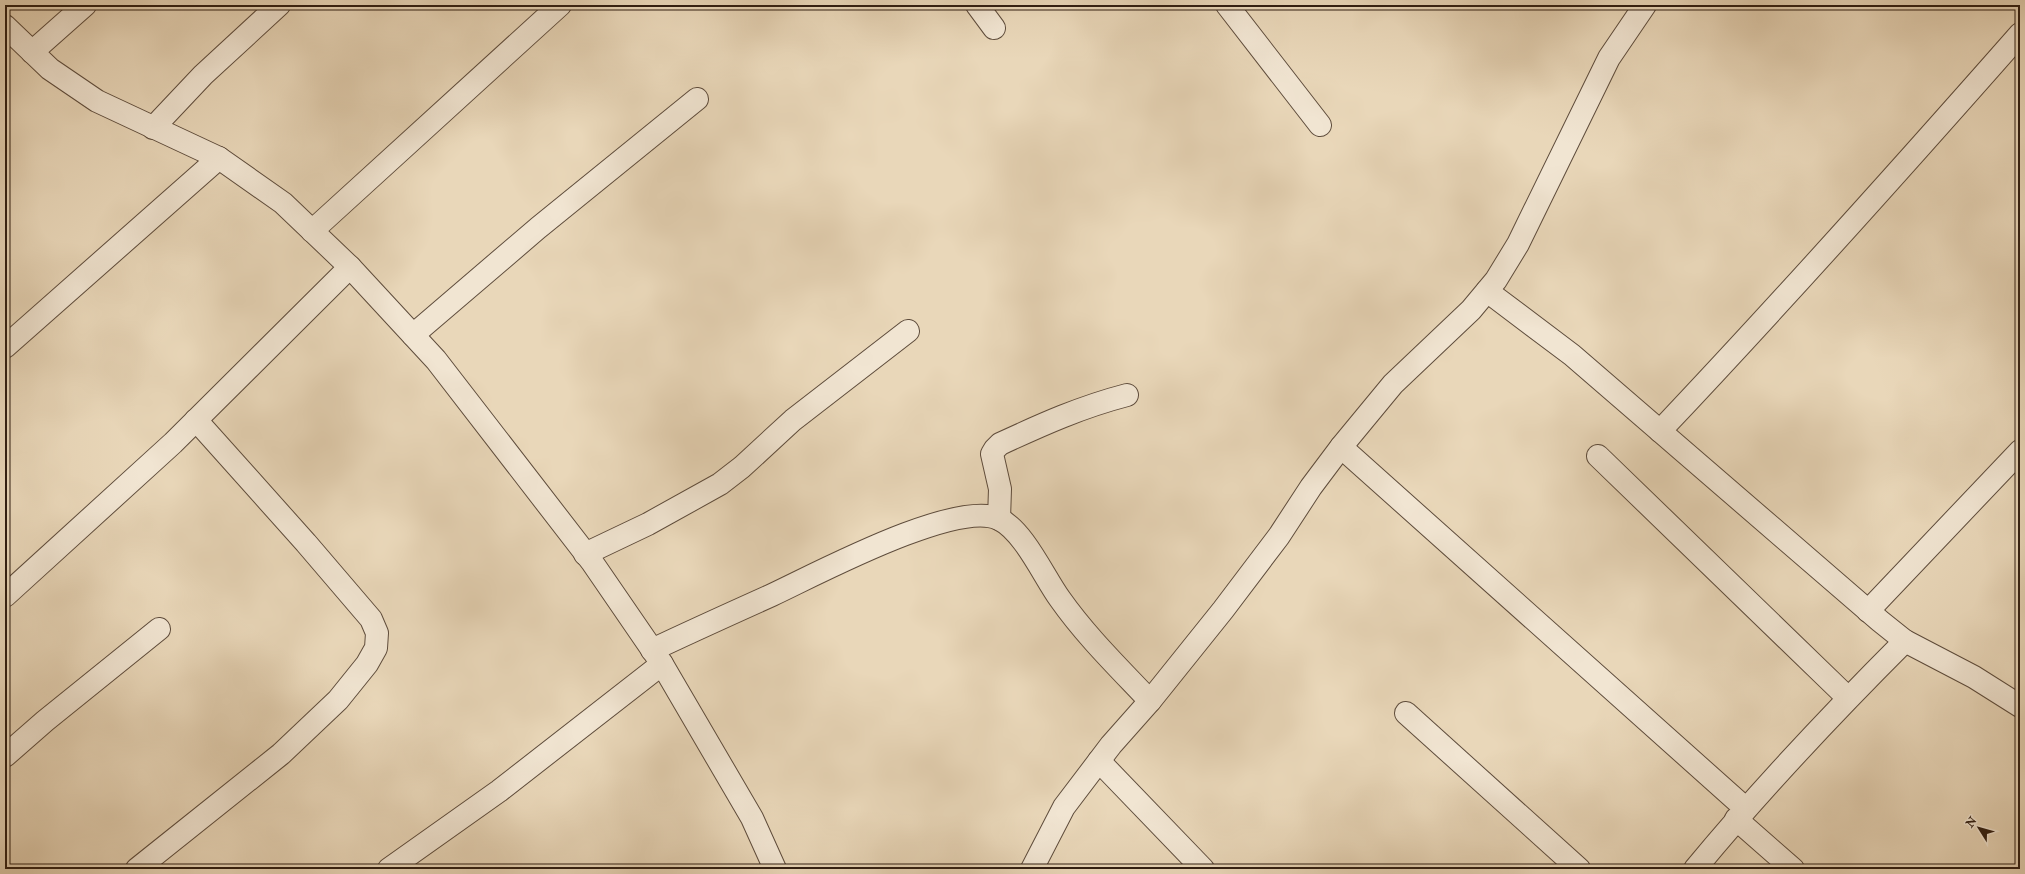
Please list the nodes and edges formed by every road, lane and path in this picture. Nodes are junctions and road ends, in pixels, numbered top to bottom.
1 (84, 5) edge
2 (279, 5) edge
3 (560, 5) edge
4 (977, 5) edge
5 (1227, 5) edge
6 (1645, 5) edge
7 (5, 26) edge
8 (994, 28) dead end
9 (2020, 34) edge
10 (32, 52) junction
11 (698, 98) dead end
12 (1320, 125) dead end
13 (153, 128) junction
14 (219, 158) junction
15 (312, 231) junction
16 (350, 267) junction
17 (1487, 291) junction
18 (908, 331) dead end
19 (413, 335) junction
20 (5, 347) edge
21 (1127, 395) dead end
22 (196, 420) junction
23 (1660, 431) junction
24 (1341, 447) junction
25 (2020, 451) edge
26 (1598, 456) dead end
27 (999, 519) junction
28 (586, 554) junction
29 (5, 596) edge
30 (1868, 611) junction
31 (159, 629) dead end
32 (1905, 641) junction
33 (657, 657) junction
34 (1848, 698) junction
35 (1150, 701) junction
36 (2020, 706) edge
37 (1406, 713) dead end
38 (5, 756) edge
39 (1099, 761) junction
40 (1741, 813) junction
41 (137, 869) edge
42 (389, 869) edge
43 (775, 869) edge
44 (1032, 869) edge
45 (1203, 869) edge
46 (1579, 869) edge
47 (1695, 869) edge
48 (1793, 869) edge

1 - 10 street
2 - 13 street
3 - 15 street
4 - 8 street
5 - 12 street
6 - 17 street
7 - 10 street
9 - 23 street
10 - 13 street
11 - 19 street
13 - 14 street
14 - 15 street
14 - 20 street
15 - 16 street
16 - 19 street
16 - 22 street
17 - 23 street
17 - 24 street
18 - 28 street
19 - 28 street
21 - 27 street
22 - 29 street
22 - 41 street
23 - 30 street
24 - 35 street
24 - 40 street
25 - 30 street
26 - 34 street
27 - 33 street
27 - 35 street
28 - 33 street
30 - 32 street
31 - 38 street
32 - 34 street
32 - 36 street
33 - 42 street
33 - 43 street
34 - 40 street
35 - 39 street
37 - 46 street
39 - 44 street
39 - 45 street
40 - 47 street
40 - 48 street

